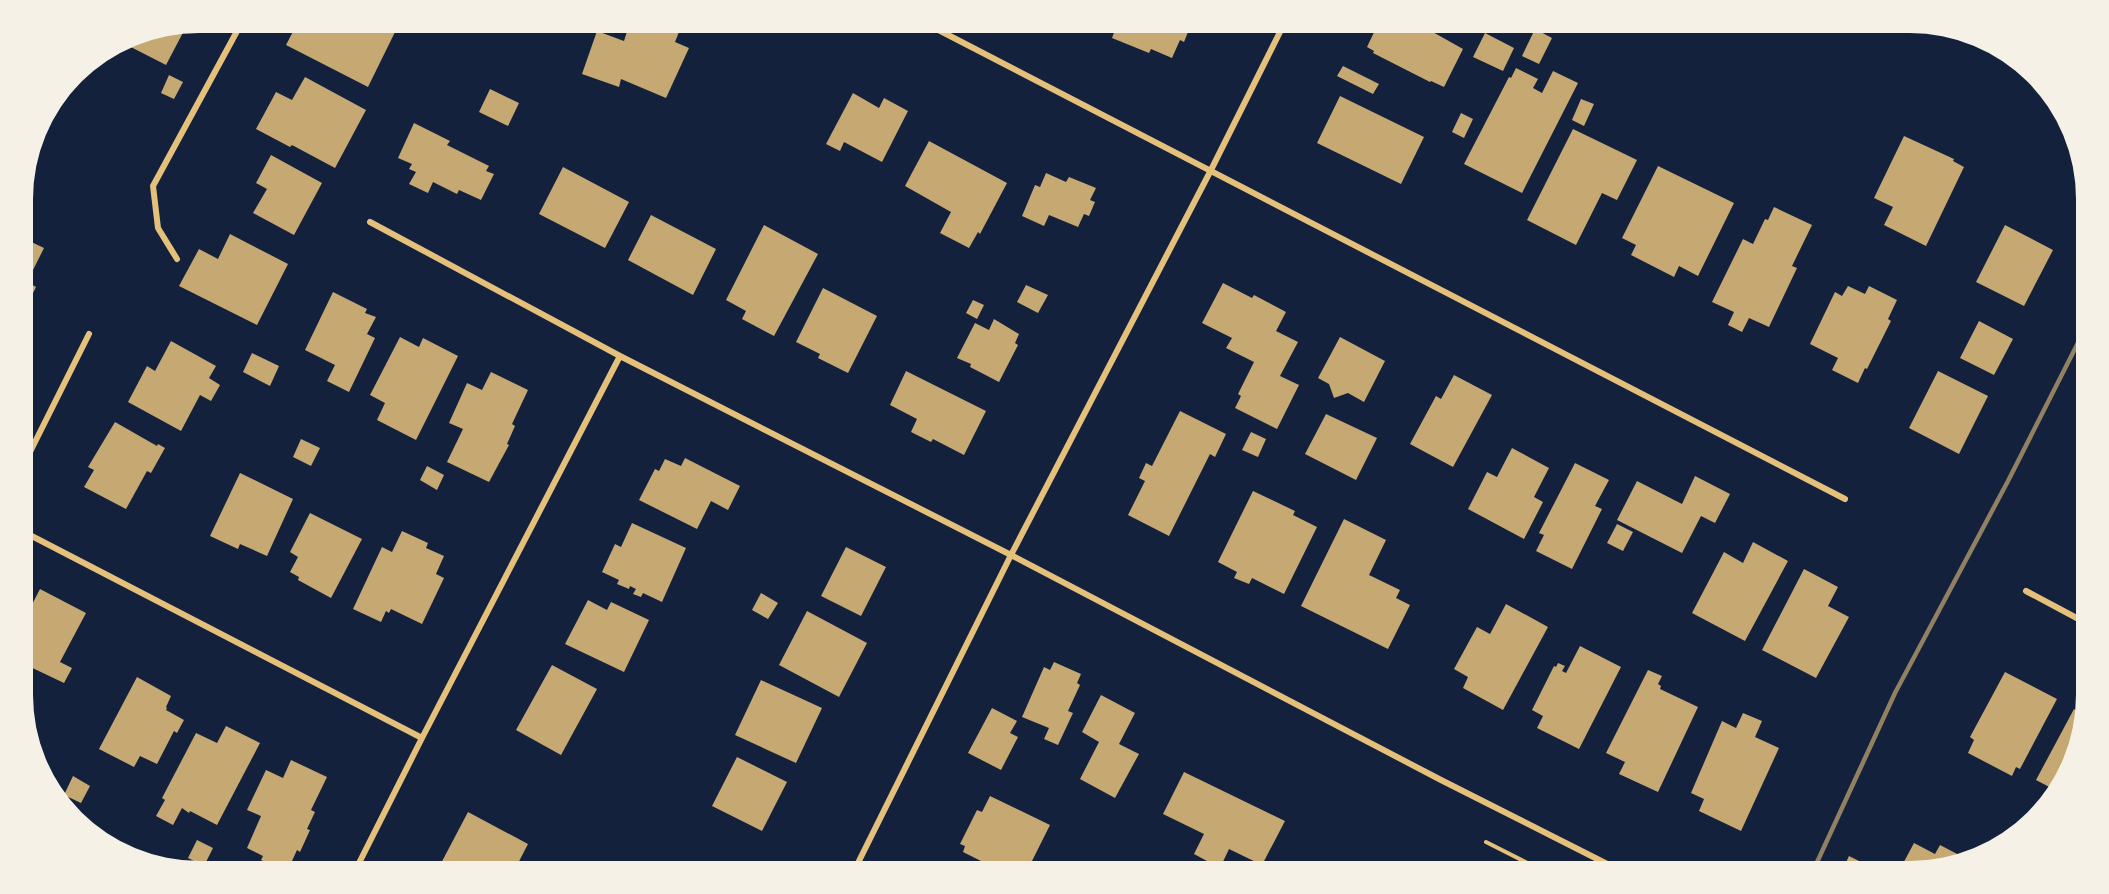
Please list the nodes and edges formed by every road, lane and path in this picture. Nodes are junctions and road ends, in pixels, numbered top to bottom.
1 (236, 33) edge
2 (944, 33) edge
3 (1280, 33) edge
4 (1211, 170) junction
5 (370, 222) dead end
6 (177, 259) dead end
7 (89, 334) dead end
8 (620, 356) junction
9 (33, 446) edge
10 (1845, 499) dead end
11 (33, 537) edge
12 (1011, 555) junction
13 (2026, 591) dead end
14 (2076, 618) edge
15 (422, 738) junction
16 (1486, 842) dead end
17 (361, 861) edge
18 (859, 861) edge
19 (1523, 861) edge
20 (1601, 861) edge

1 - 6 street
2 - 4 street
3 - 4 street
4 - 10 street
4 - 12 street
5 - 8 street
7 - 9 street
8 - 12 street
8 - 15 street
11 - 15 street
12 - 18 street
12 - 20 street
13 - 14 street
15 - 17 street
16 - 19 path

